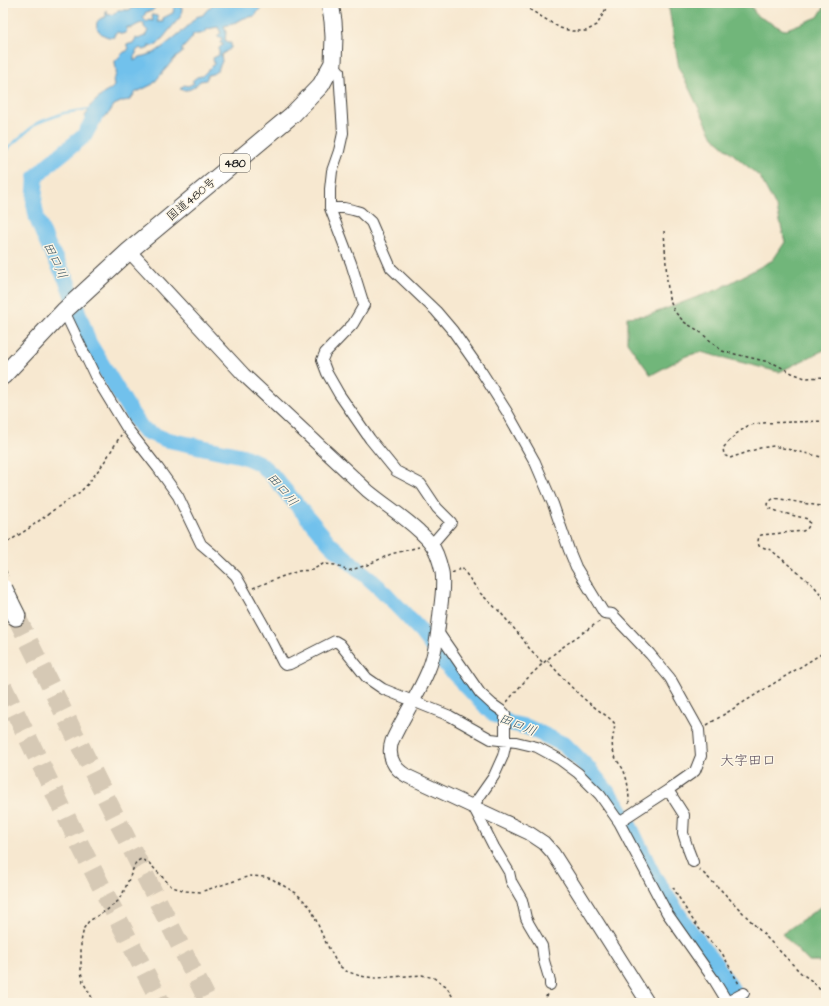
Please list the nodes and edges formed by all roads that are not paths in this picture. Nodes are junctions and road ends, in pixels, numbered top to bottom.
1 (330, 3) edge
2 (333, 63) junction
3 (330, 208) junction
4 (130, 251) junction
5 (66, 310) junction
6 (3, 376) edge
7 (431, 543) junction
8 (437, 638) junction
9 (413, 702) junction
10 (505, 736) junction
11 (668, 790) junction
12 (473, 806) junction
13 (619, 822) junction
14 (694, 862) road end
15 (550, 985) dead end
16 (743, 993) road end
17 (728, 1002) edge
18 (648, 1003) edge

1 - 2 highway, 国道480号 / 480
2 - 3 street
2 - 4 highway, 国道480号 / 480
3 - 7 street
3 - 11 street
4 - 5 highway, 国道480号 / 480
4 - 7 street
5 - 6 highway, 国道480号 / 480
5 - 9 street
7 - 8 street
8 - 9 street
8 - 10 street
9 - 10 street
9 - 12 street
10 - 12 street
10 - 13 street
11 - 13 street
11 - 14 street
12 - 15 street
12 - 18 street
13 - 17 street
16 - 17 street

